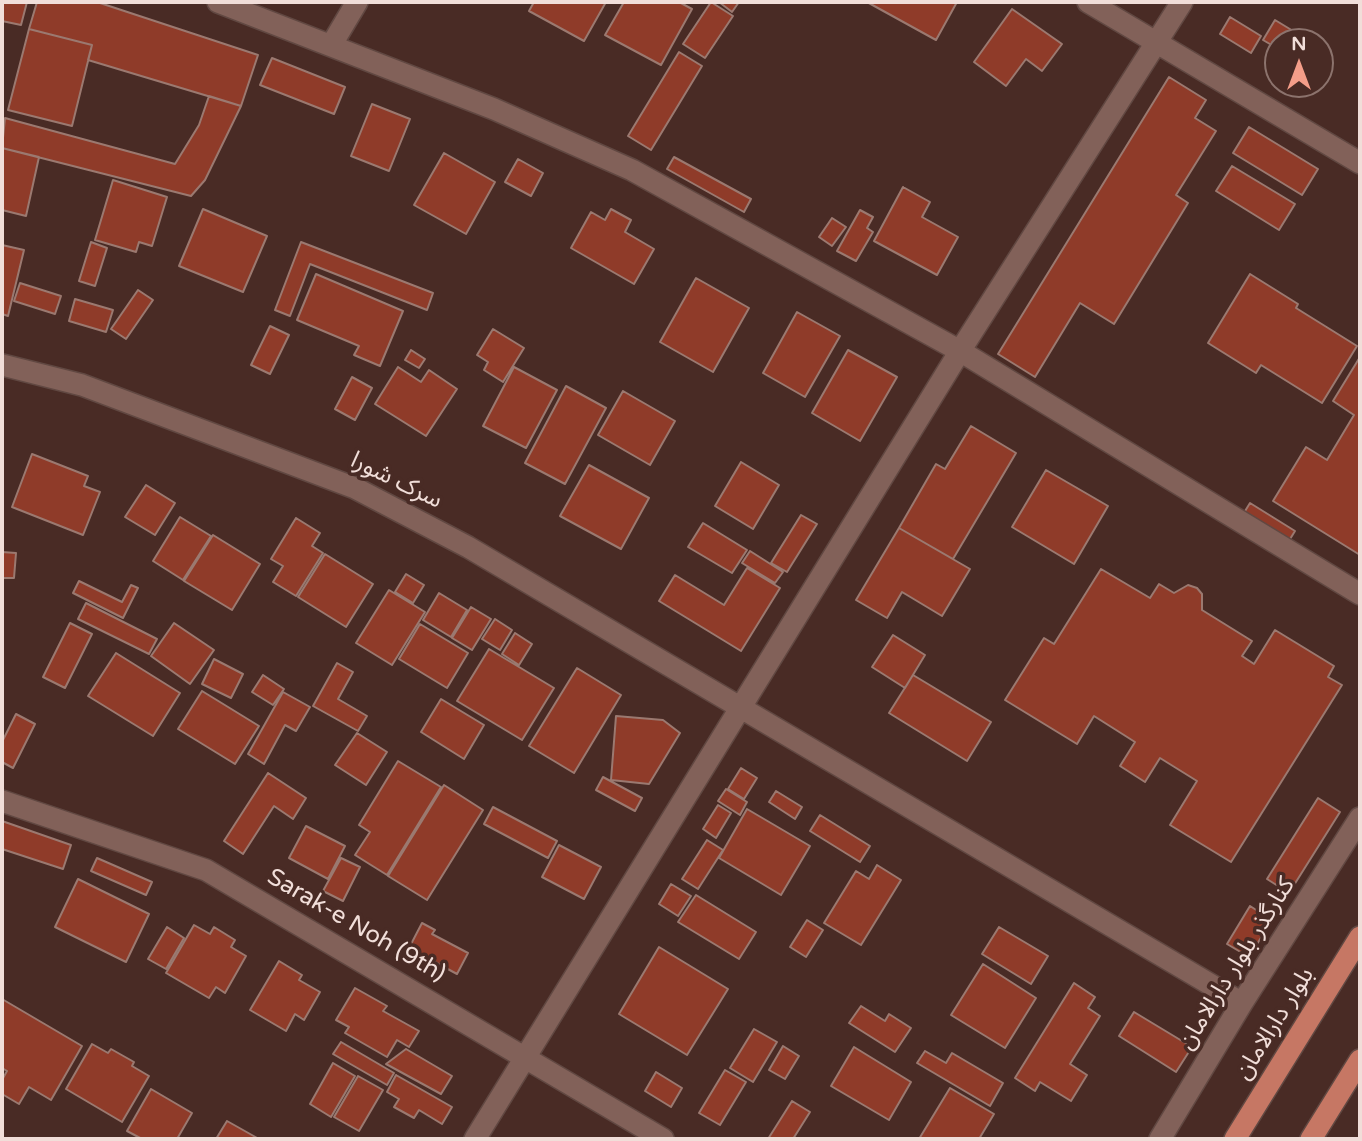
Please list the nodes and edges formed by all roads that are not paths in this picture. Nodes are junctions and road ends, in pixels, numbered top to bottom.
1 (218, 2) edge
2 (357, 2) edge
3 (1088, 2) edge
4 (1182, 2) edge
5 (1157, 43) junction
6 (332, 44) junction
7 (1360, 163) edge
8 (960, 351) junction
9 (2, 365) edge
10 (1360, 594) edge
11 (739, 707) junction
12 (2, 801) edge
13 (1360, 818) edge
14 (1360, 937) edge
15 (1242, 1003) junction
16 (527, 1056) junction
17 (1360, 1060) edge
18 (475, 1139) edge
19 (663, 1139) edge
20 (1160, 1139) edge
21 (1235, 1139) edge
22 (1311, 1139) edge

1 - 6 street
2 - 6 street
3 - 5 street
4 - 5 street
5 - 7 street
5 - 8 street
6 - 8 street
8 - 10 street
8 - 11 street
9 - 11 street, سرک شورا
11 - 15 street, سرک شورا
11 - 16 street
12 - 16 street, Sarak-e Noh (9th)
13 - 15 street, کنارگذر بلوار دارالامان
14 - 21 main road, بلوار دارالامان
15 - 20 street, کنارگذر بلوار دارالامان
16 - 18 street
16 - 19 street, Sarak-e Noh (9th)
17 - 22 main road

